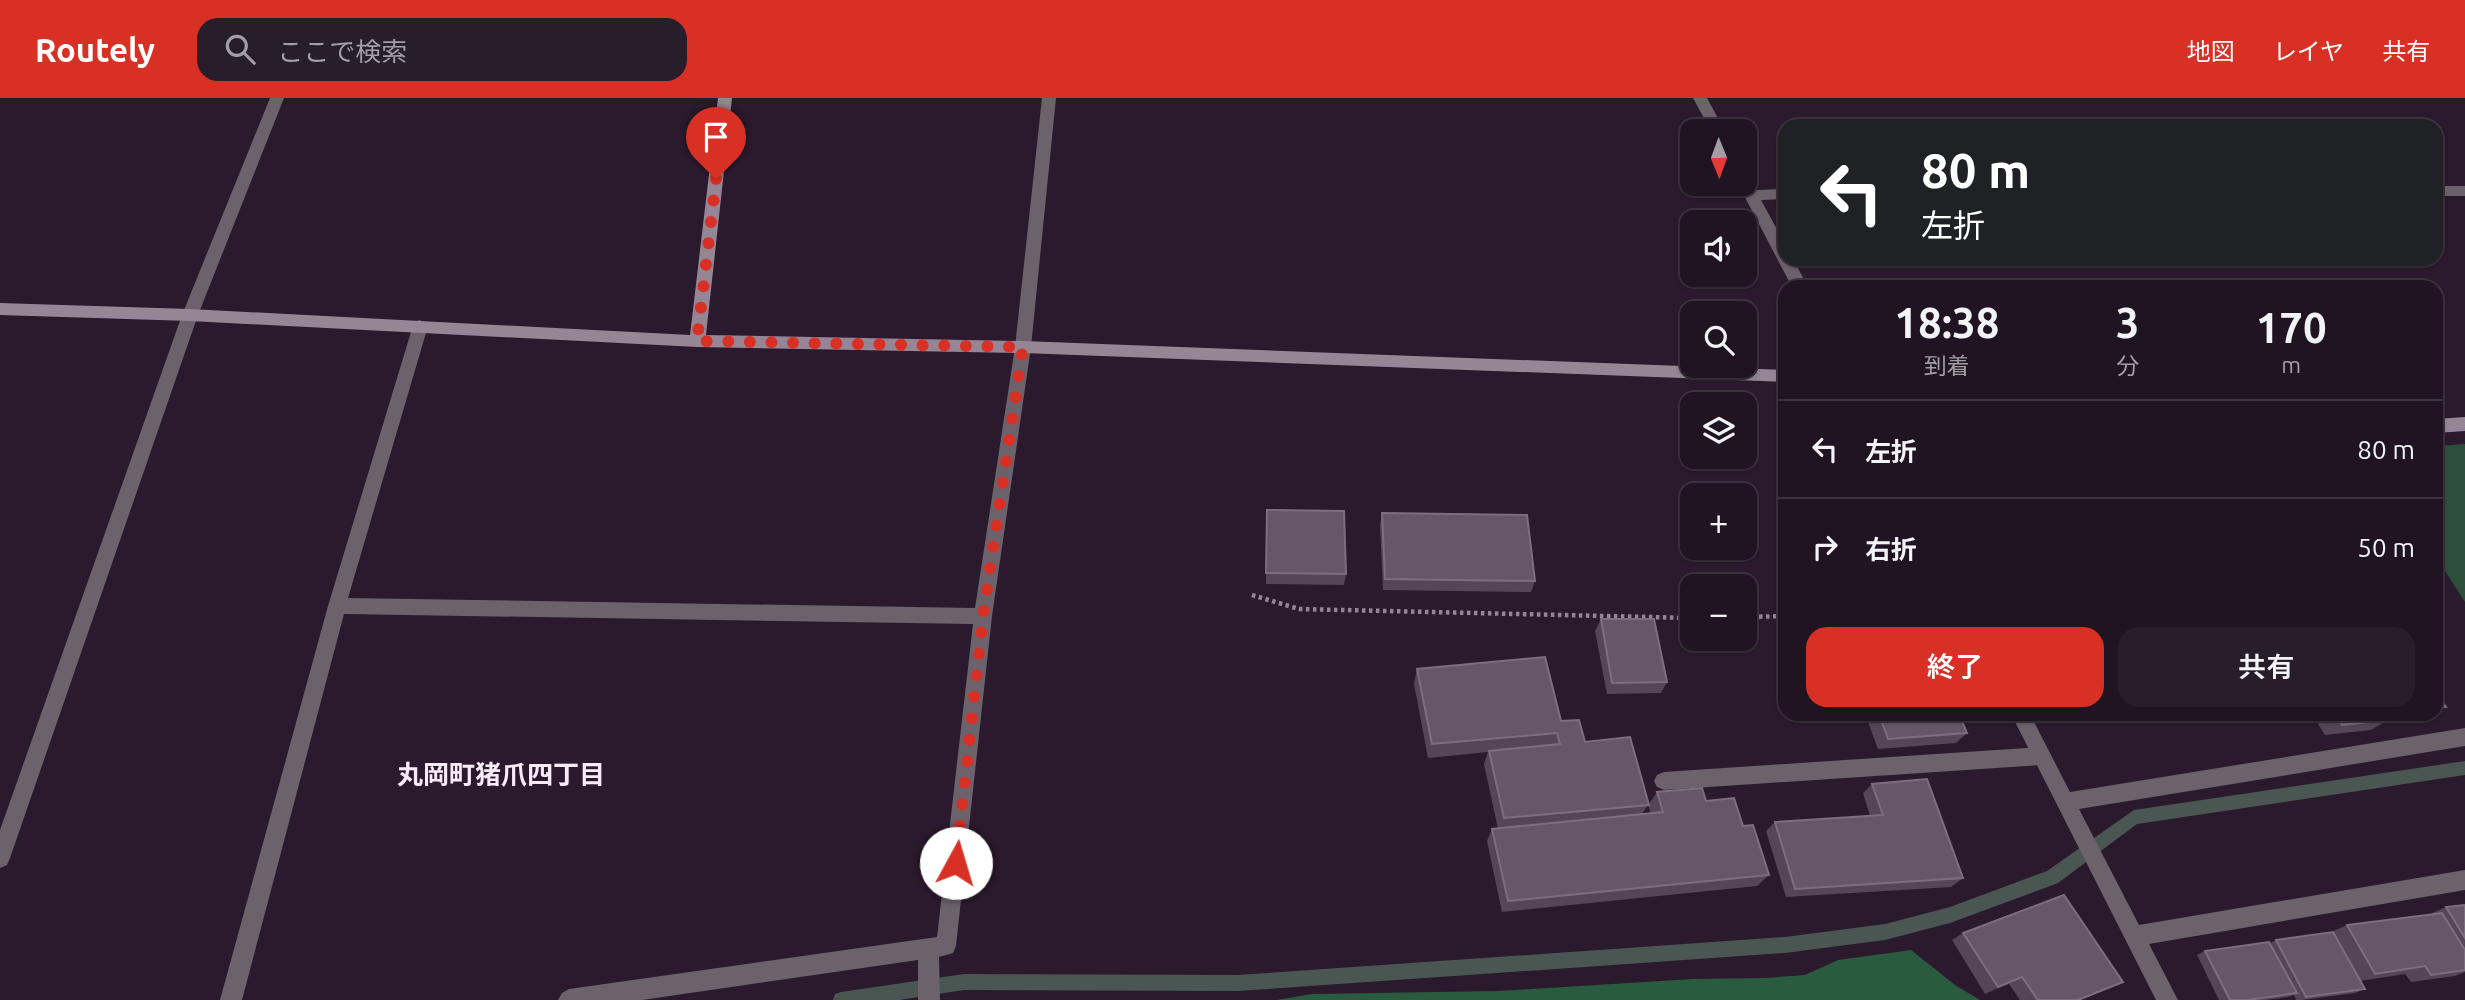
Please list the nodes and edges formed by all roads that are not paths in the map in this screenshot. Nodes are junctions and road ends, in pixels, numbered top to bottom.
1 (277, 98) edge
2 (725, 98) edge
3 (1049, 98) edge
4 (1700, 98) edge
5 (1711, 119) edge
6 (1757, 190) edge
7 (2443, 191) edge
8 (2465, 191) edge
9 (1778, 193) edge
10 (1752, 196) edge
11 (1778, 246) edge
12 (0, 309) edge
13 (190, 315) junction
14 (420, 326) junction
15 (697, 341) junction
16 (1023, 347) junction
17 (1778, 376) edge
18 (2465, 424) edge
19 (2443, 426) edge
20 (337, 606) junction
21 (983, 616) junction
22 (2024, 721) edge
23 (2465, 737) edge
24 (2041, 756) junction
25 (1664, 781) dead end
26 (2065, 802) junction
27 (0, 858) edge
28 (2465, 880) edge
29 (2133, 936) junction
30 (928, 948) junction
31 (231, 1000) edge
32 (569, 1000) edge
33 (929, 1000) edge
34 (2167, 1000) edge

1 - 13 street
2 - 15 street
3 - 16 street
4 - 5 street
6 - 9 street
7 - 8 street
10 - 11 street
12 - 13 street
13 - 14 street
13 - 27 street
14 - 15 street
14 - 20 street
15 - 16 street
16 - 17 street
16 - 21 street
18 - 19 street
20 - 21 street
20 - 31 street
21 - 30 street
22 - 24 street
23 - 26 street
24 - 25 street
24 - 26 street
26 - 29 street
28 - 29 street
29 - 34 street
30 - 32 street
30 - 33 street

